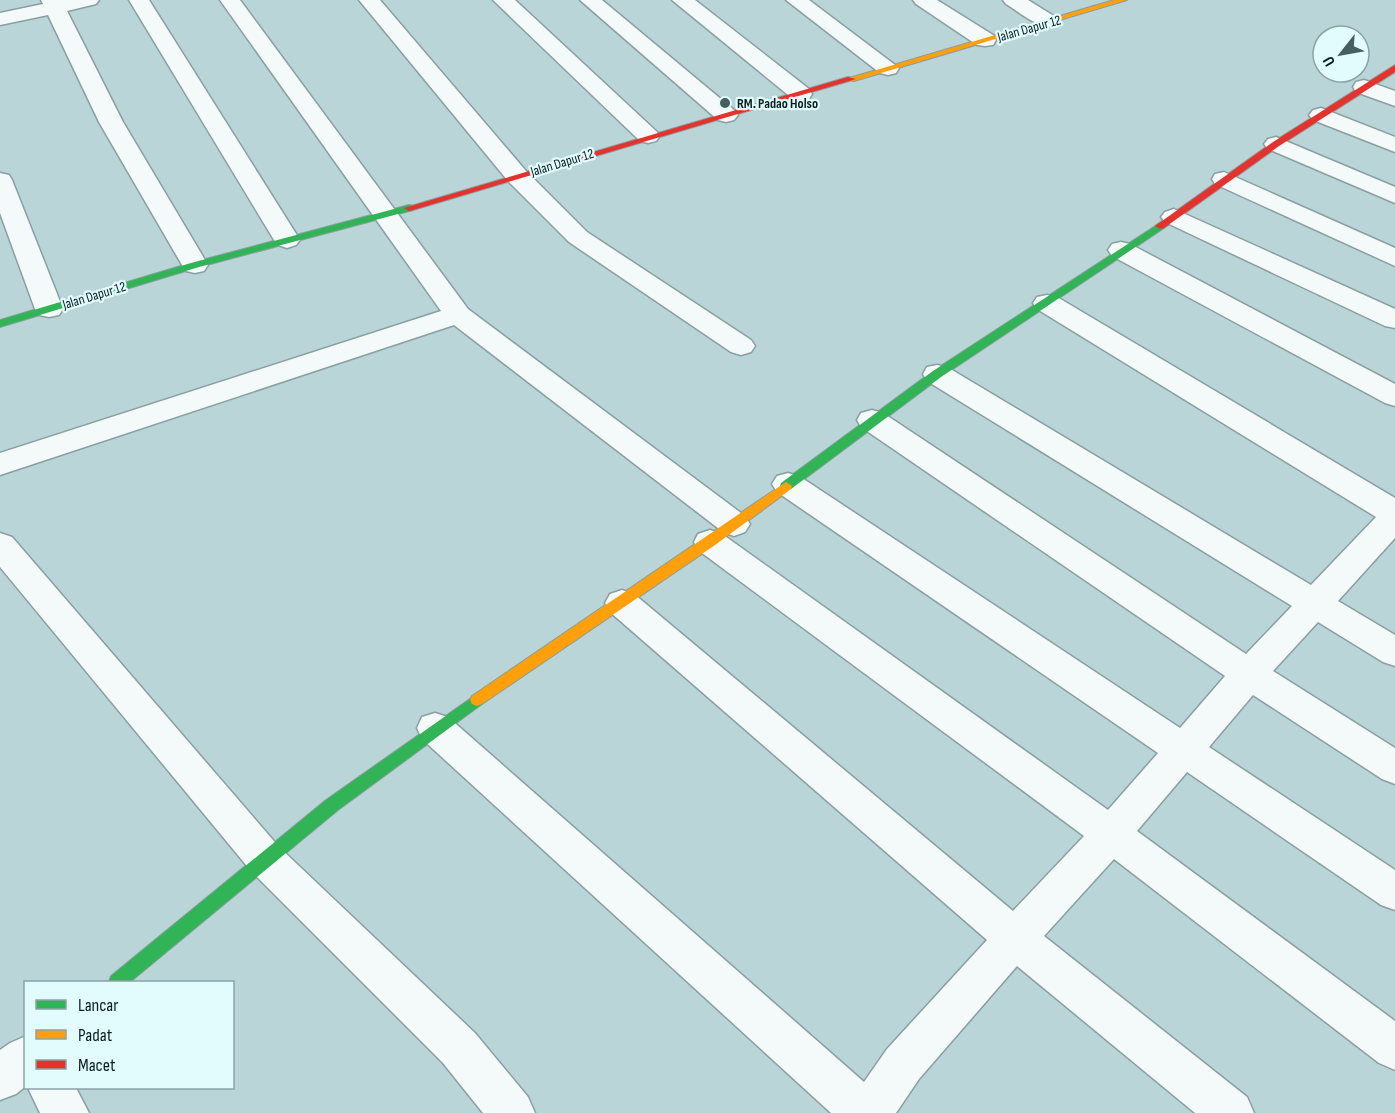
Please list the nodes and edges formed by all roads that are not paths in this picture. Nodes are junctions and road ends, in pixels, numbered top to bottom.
1 (89, 0) edge
2 (139, 0) edge
3 (230, 0) edge
4 (369, 0) edge
5 (502, 0) edge
6 (590, 0) edge
7 (682, 0) edge
8 (796, 0) edge
9 (923, 0) edge
10 (1013, 0) edge
11 (1110, 2) edge
12 (53, 4) edge
13 (0, 19) edge
14 (1050, 22) junction
15 (985, 40) junction
16 (888, 68) junction
17 (1395, 68) edge
18 (1364, 87) junction
19 (801, 94) junction
20 (1395, 99) edge
21 (726, 115) junction
22 (1321, 115) junction
23 (648, 136) junction
24 (1276, 144) junction
25 (1395, 146) edge
26 (517, 176) junction
27 (1224, 179) junction
28 (0, 180) edge
29 (1395, 196) edge
30 (387, 214) junction
31 (1174, 217) junction
32 (286, 240) junction
33 (1121, 250) junction
34 (1395, 258) edge
35 (195, 265) junction
36 (1047, 303) junction
37 (49, 309) junction
38 (458, 315) junction
39 (1395, 320) edge
40 (0, 324) edge
41 (741, 346) dead end
42 (938, 374) junction
43 (1395, 396) edge
44 (872, 420) junction
45 (0, 464) edge
46 (788, 484) junction
47 (1395, 515) edge
48 (722, 533) junction
49 (0, 545) edge
50 (622, 603) junction
51 (1313, 603) junction
52 (1395, 652) edge
53 (1248, 674) junction
54 (435, 728) junction
55 (1184, 749) junction
56 (1395, 768) edge
57 (1111, 834) junction
58 (265, 859) junction
59 (1395, 892) edge
60 (1015, 938) junction
61 (118, 981) edge
62 (1395, 1048) edge
63 (24, 1060) edge
64 (0, 1078) edge
65 (51, 1089) edge
66 (66, 1113) edge
67 (512, 1113) edge
68 (865, 1113) edge
69 (869, 1113) edge
70 (1231, 1113) edge

1 - 12 street
2 - 32 street
3 - 30 street
4 - 26 street
5 - 23 street
6 - 21 street
7 - 19 street
8 - 16 street
9 - 15 street
10 - 14 street
11 - 14 street, Jalan Dapur 12
12 - 13 street
12 - 35 street
14 - 15 street, Jalan Dapur 12
15 - 16 street, Jalan Dapur 12
16 - 19 street, Jalan Dapur 12
17 - 18 street
18 - 20 street
18 - 22 street
19 - 21 street, Jalan Dapur 12
21 - 23 street, Jalan Dapur 12
22 - 24 street
22 - 25 street
23 - 26 street, Jalan Dapur 12
24 - 27 street
24 - 29 street
26 - 30 street, Jalan Dapur 12
26 - 41 street
27 - 31 street
27 - 34 street
28 - 37 street
30 - 32 street, Jalan Dapur 12
30 - 38 street
31 - 33 street
31 - 39 street
32 - 35 street, Jalan Dapur 12
33 - 36 street
33 - 43 street
35 - 37 street, Jalan Dapur 12
36 - 42 street
36 - 47 street
37 - 40 street, Jalan Dapur 12
38 - 45 street
38 - 48 street
42 - 44 street
42 - 51 street
44 - 46 street
44 - 53 street
46 - 48 street
46 - 55 street
47 - 51 street
48 - 50 street
48 - 57 street
49 - 58 street
50 - 54 street
50 - 60 street
51 - 52 street
51 - 53 street
53 - 55 street
53 - 56 street
54 - 58 street
54 - 68 street
55 - 57 street
55 - 59 street
57 - 60 street
57 - 62 street
58 - 61 street
58 - 67 street
60 - 69 street
60 - 70 street
63 - 64 street
65 - 66 street

